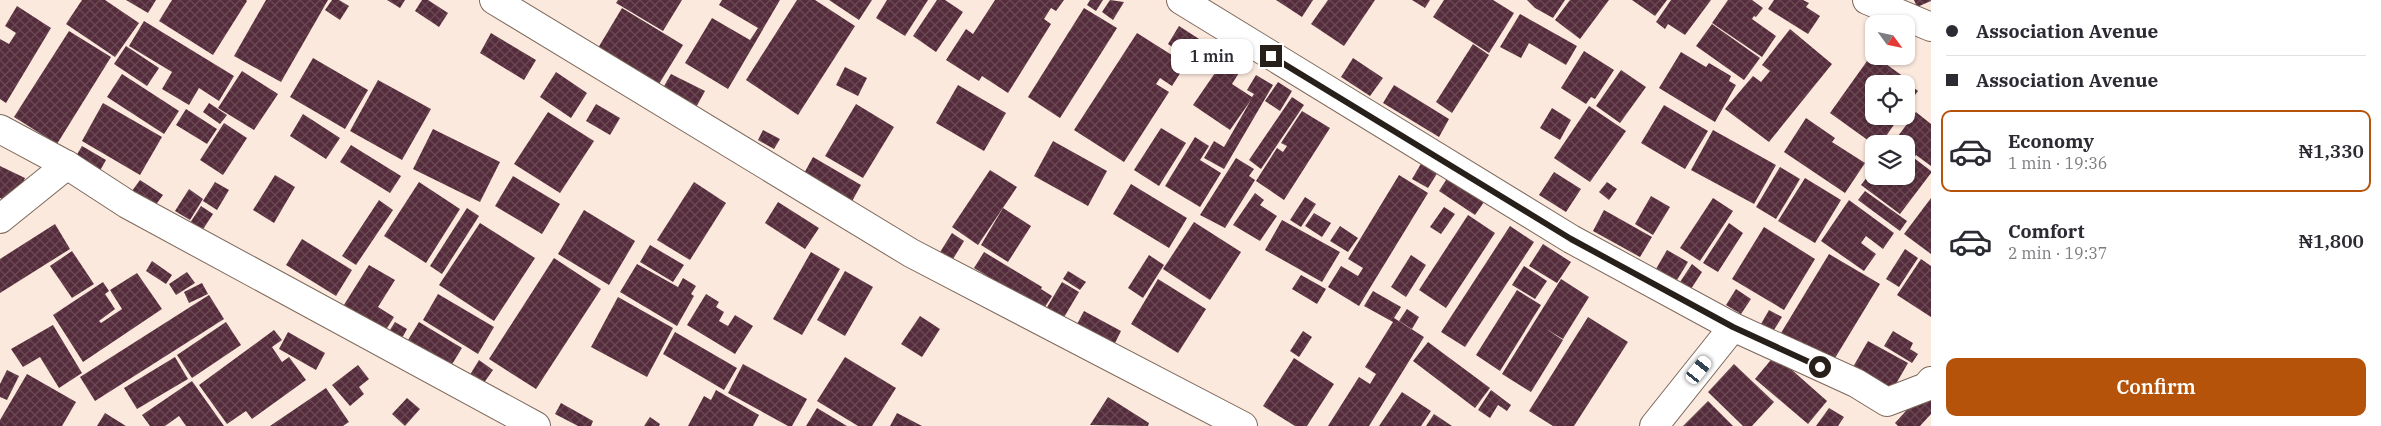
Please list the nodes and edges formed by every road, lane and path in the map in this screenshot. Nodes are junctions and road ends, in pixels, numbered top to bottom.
1 (494, 0) edge
2 (1181, 0) edge
3 (1867, 0) edge
4 (1931, 27) edge
5 (0, 129) edge
6 (67, 166) junction
7 (0, 219) edge
8 (1733, 327) junction
9 (1931, 380) edge
10 (536, 426) edge
11 (1243, 426) edge
12 (1654, 426) edge

1 - 11 street
2 - 8 street
3 - 4 street
5 - 6 street
6 - 7 street
6 - 10 street
8 - 9 street
8 - 12 street

